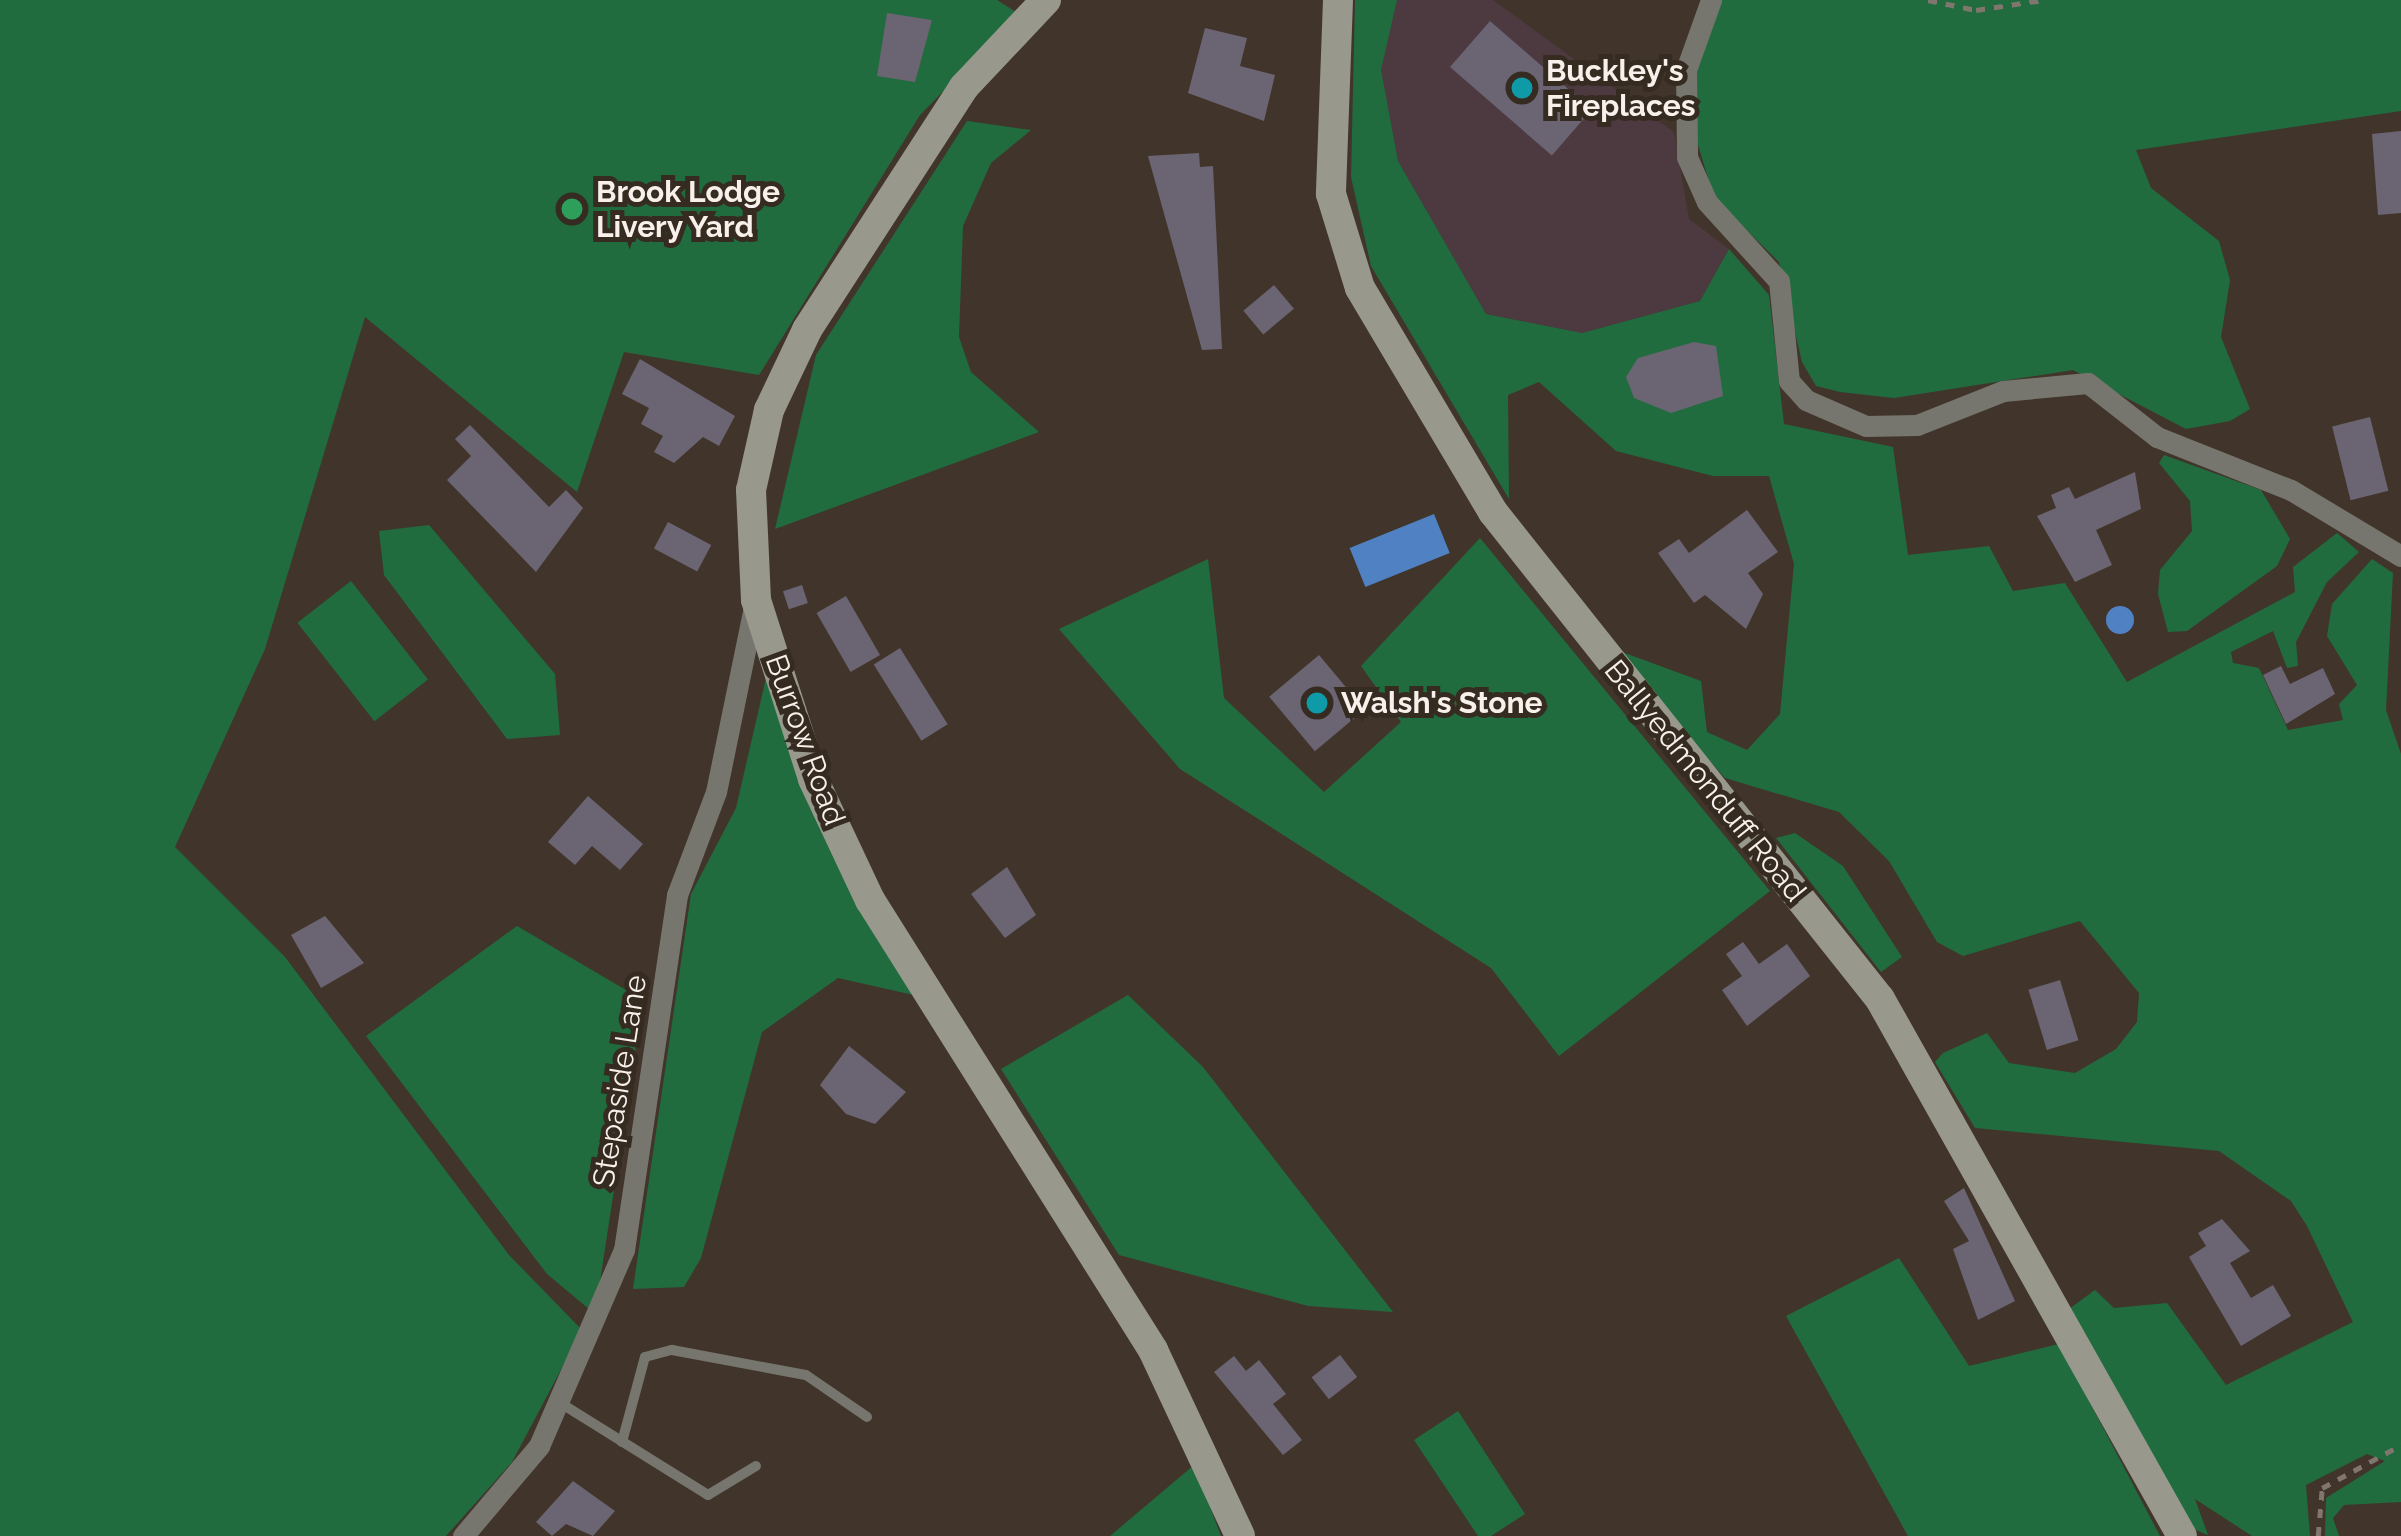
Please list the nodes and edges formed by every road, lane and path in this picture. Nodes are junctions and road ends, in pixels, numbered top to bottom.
1 (1046, 0) edge
2 (1338, 0) edge
3 (1711, 0) edge
4 (1928, 0) edge
5 (2043, 0) edge
6 (2401, 556) edge
7 (756, 600) junction
8 (562, 1404) junction
9 (867, 1418) dead end
10 (622, 1442) junction
11 (2401, 1444) edge
12 (756, 1466) dead end
13 (463, 1536) edge
14 (1240, 1536) edge
15 (2182, 1536) edge
16 (2318, 1536) edge

1 - 7 street, Burrow Road
2 - 15 street, Ballyedmonduff Road
3 - 6 street
4 - 5 path
7 - 8 street, Stepaside Lane
7 - 14 street, Burrow Road
8 - 10 lane
8 - 13 street, Stepaside Lane
9 - 10 lane
10 - 12 lane
11 - 16 path

